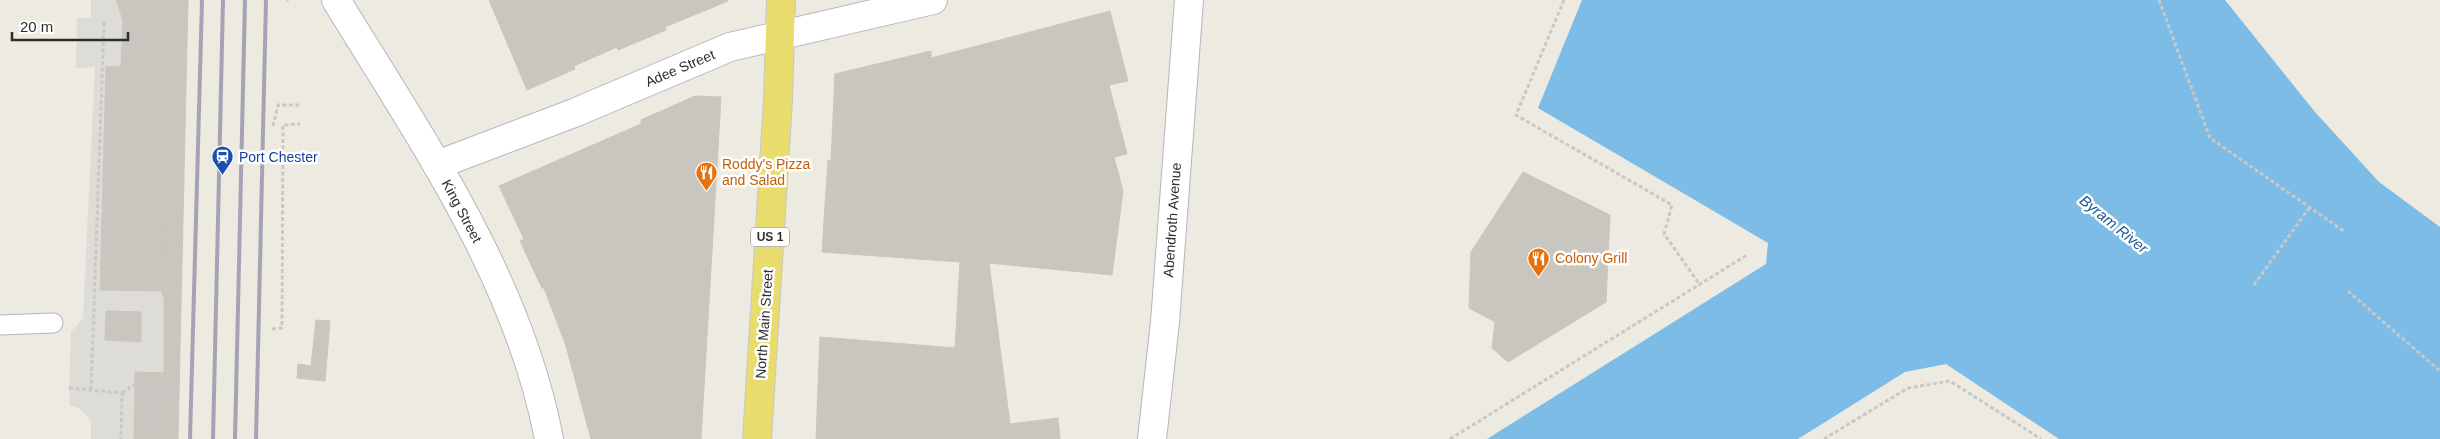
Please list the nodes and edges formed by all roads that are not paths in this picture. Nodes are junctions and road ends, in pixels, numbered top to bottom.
1 (336, 0) edge
2 (782, 0) edge
3 (933, 0) edge
4 (1189, 0) edge
5 (781, 34) junction
6 (437, 165) junction
7 (52, 323) dead end
8 (0, 325) edge
9 (549, 439) edge
10 (757, 439) edge
11 (1152, 439) edge

1 - 6 street, King Street
2 - 5 main road, North Main Street / US 1
3 - 5 street, Adee Street
4 - 11 street, Abendroth Avenue
5 - 6 street, Adee Street
5 - 10 main road, North Main Street / US 1
6 - 9 street, King Street
7 - 8 lane

